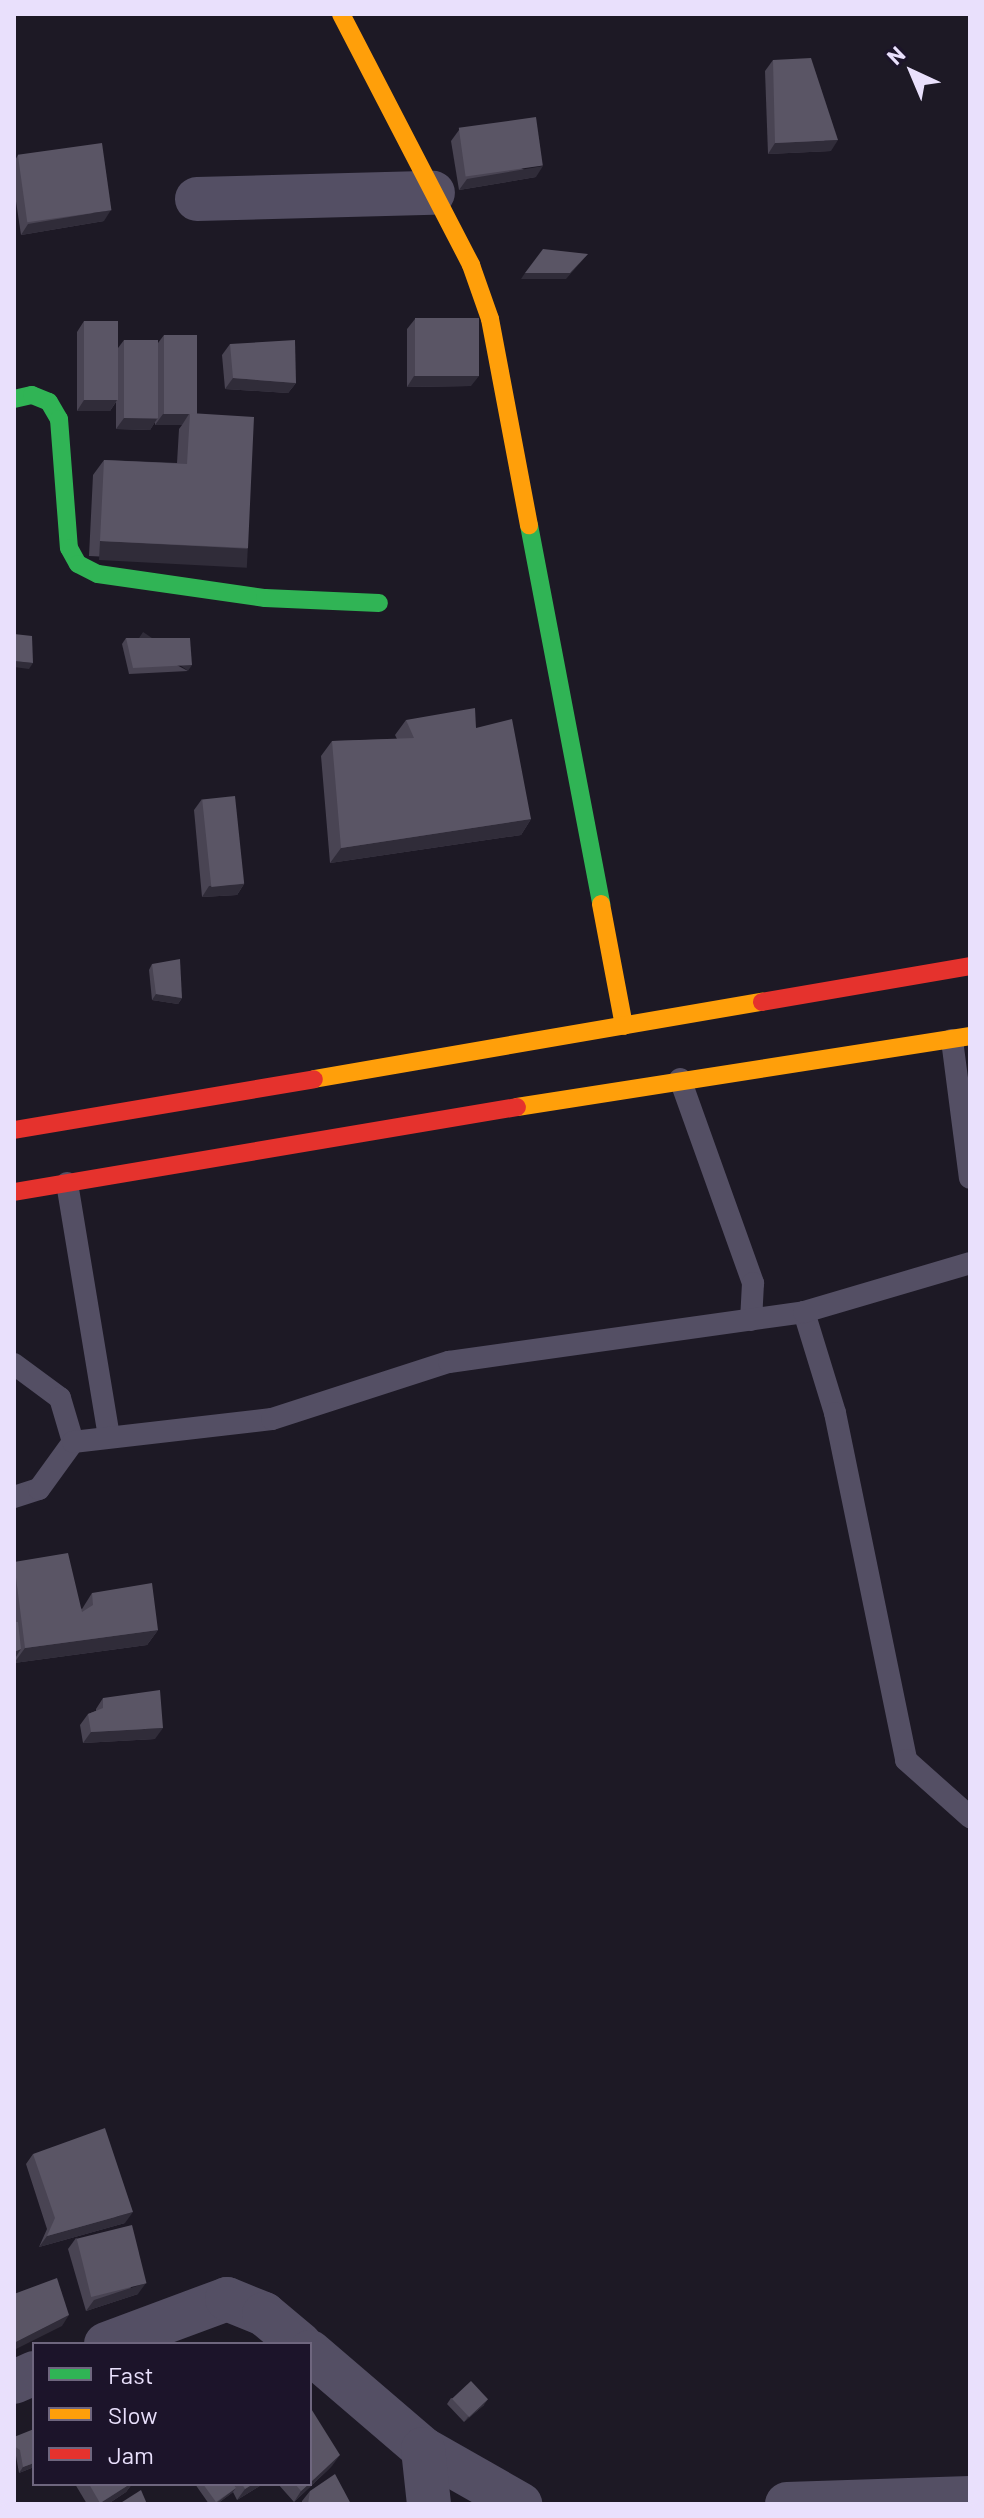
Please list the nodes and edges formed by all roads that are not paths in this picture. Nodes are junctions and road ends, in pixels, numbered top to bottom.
1 (341, 14) edge
2 (433, 193) junction
3 (197, 199) dead end
4 (14, 399) edge
5 (379, 603) dead end
6 (970, 966) edge
7 (624, 1026) junction
8 (961, 1038) edge
9 (680, 1079) junction
10 (14, 1130) edge
11 (970, 1178) edge
12 (67, 1183) junction
13 (14, 1192) edge
14 (970, 1263) edge
15 (804, 1312) junction
16 (751, 1320) junction
17 (14, 1364) edge
18 (109, 1437) junction
19 (73, 1442) junction
20 (14, 1497) edge
21 (970, 1817) edge
22 (111, 2342) edge
23 (298, 2342) edge
24 (312, 2354) edge
25 (423, 2449) junction
26 (970, 2498) edge
27 (429, 2504) edge
28 (520, 2504) edge
29 (787, 2504) edge

1 - 2 main road
2 - 3 street
2 - 7 main road
4 - 5 main road
6 - 7 main road
7 - 10 main road
8 - 9 main road
8 - 11 lane
9 - 12 main road
9 - 16 lane
12 - 13 main road
12 - 18 lane
14 - 15 lane
15 - 16 lane
15 - 21 lane
16 - 18 lane
17 - 19 lane
18 - 19 lane
19 - 20 lane
22 - 23 street
24 - 25 street
25 - 27 street
25 - 28 street
26 - 29 street

